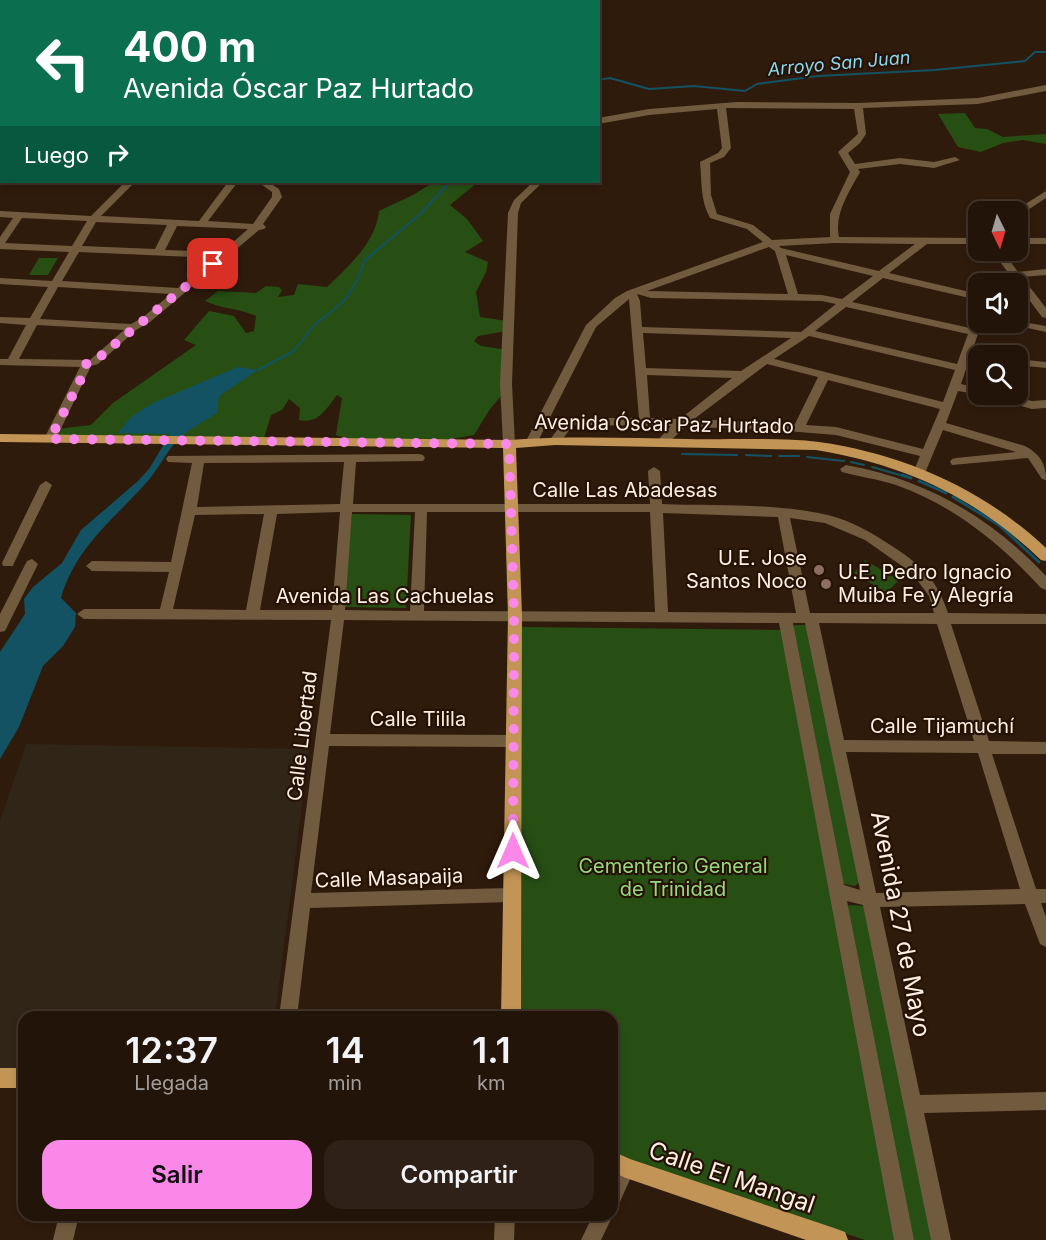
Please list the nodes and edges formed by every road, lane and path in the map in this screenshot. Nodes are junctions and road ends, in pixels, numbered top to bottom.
1 (1046, 88) edge
2 (858, 106) junction
3 (721, 107) junction
4 (600, 121) edge
5 (955, 160) dead end
6 (854, 167) junction
7 (129, 183) edge
8 (232, 183) dead end
9 (264, 183) edge
10 (537, 183) edge
11 (1046, 194) edge
12 (1028, 206) edge
13 (0, 214) edge
14 (20, 214) junction
15 (93, 219) junction
16 (174, 222) junction
17 (202, 223) junction
18 (259, 227) junction
19 (835, 240) junction
20 (1046, 240) edge
21 (924, 241) junction
22 (1028, 241) edge
23 (968, 242) edge
24 (771, 243) junction
25 (0, 245) edge
26 (76, 249) junction
27 (780, 251) junction
28 (158, 253) junction
29 (222, 255) junction
30 (1046, 272) edge
31 (880, 273) junction
32 (1028, 274) edge
33 (0, 281) edge
34 (54, 284) junction
35 (181, 291) junction
36 (634, 292) junction
37 (968, 295) edge
38 (1028, 296) edge
39 (794, 297) junction
40 (845, 302) junction
41 (1044, 311) edge
42 (0, 320) edge
43 (33, 322) junction
44 (1028, 325) edge
45 (137, 328) junction
46 (1046, 328) edge
47 (638, 330) junction
48 (968, 331) edge
49 (805, 333) junction
50 (973, 333) edge
51 (763, 360) junction
52 (968, 360) edge
53 (6, 362) edge
54 (962, 362) junction
55 (1028, 363) edge
56 (86, 364) junction
57 (1046, 365) edge
58 (640, 370) junction
59 (743, 375) junction
60 (824, 376) junction
61 (954, 386) junction
62 (968, 390) edge
63 (1028, 404) edge
64 (1046, 404) edge
65 (947, 407) junction
66 (645, 422) junction
67 (939, 425) junction
68 (678, 426) junction
69 (799, 428) junction
70 (0, 438) edge
71 (50, 439) junction
72 (662, 440) junction
73 (532, 441) junction
74 (555, 441) junction
75 (509, 444) junction
76 (927, 454) junction
77 (1031, 454) junction
78 (350, 458) junction
79 (419, 458) dead end
80 (172, 459) dead end
81 (199, 459) junction
82 (956, 462) dead end
83 (846, 469) dead end
84 (654, 471) dead end
85 (919, 473) junction
86 (1046, 476) edge
87 (46, 485) dead end
88 (347, 508) junction
89 (654, 508) junction
90 (421, 509) junction
91 (513, 509) junction
92 (190, 511) junction
93 (271, 511) junction
94 (783, 513) junction
95 (1046, 556) edge
96 (4, 563) edge
97 (92, 566) dead end
98 (176, 567) junction
99 (1046, 585) edge
100 (84, 614) dead end
101 (165, 615) junction
102 (252, 615) junction
103 (338, 615) junction
104 (417, 616) junction
105 (514, 616) junction
106 (662, 617) junction
107 (785, 618) junction
108 (807, 618) junction
109 (943, 619) junction
110 (1046, 619) edge
111 (0, 627) edge
112 (322, 740) junction
113 (514, 741) junction
114 (838, 746) junction
115 (982, 746) junction
116 (1046, 748) edge
117 (838, 891) junction
118 (512, 895) junction
119 (1038, 896) edge
120 (871, 900) junction
121 (304, 901) junction
122 (1046, 939) edge
123 (289, 1011) edge
124 (511, 1011) edge
125 (0, 1078) edge
126 (18, 1078) edge
127 (1046, 1101) edge
128 (911, 1104) junction
129 (619, 1165) edge
130 (68, 1221) edge
131 (505, 1221) edge
132 (600, 1221) edge
133 (63, 1240) edge
134 (504, 1240) edge
135 (591, 1240) edge
136 (837, 1240) edge
137 (904, 1240) edge
138 (942, 1240) edge

1 - 2 street
2 - 3 street
2 - 6 street
3 - 4 street
3 - 24 street
5 - 6 street
6 - 19 street
7 - 15 street
8 - 17 street
9 - 18 street
10 - 75 street
11 - 12 street
13 - 14 street
14 - 15 street
14 - 25 street
15 - 16 street
15 - 26 street
16 - 17 street
16 - 28 street
17 - 18 street
18 - 29 street
19 - 21 street
19 - 24 street
20 - 22 street
21 - 23 street
21 - 31 street
24 - 27 street
24 - 36 street
25 - 26 street
26 - 28 street
26 - 34 street
27 - 31 street
27 - 39 street
28 - 29 street
29 - 35 street
30 - 32 street
31 - 37 street
31 - 40 street
33 - 34 street
34 - 35 street
34 - 43 street
35 - 45 street
36 - 39 street
36 - 47 street
36 - 73 street
38 - 41 street
39 - 40 street
40 - 48 street
40 - 49 street
42 - 43 street
43 - 45 street
43 - 53 street
44 - 46 street
45 - 56 street
47 - 49 street
47 - 58 street
49 - 51 street
49 - 54 street
50 - 54 street
51 - 59 street
51 - 60 street
52 - 54 street
53 - 56 street
54 - 61 street
55 - 57 street
56 - 71 street
58 - 59 street
58 - 66 street
59 - 68 street
60 - 65 street
60 - 69 street
61 - 62 street
61 - 65 street
63 - 64 street
65 - 67 street
66 - 68 street
66 - 74 street
67 - 76 street
67 - 77 street
68 - 69 street
68 - 72 street
69 - 76 street
70 - 71 main road, Avenida Óscar Paz Hurtado
71 - 75 main road, Avenida Óscar Paz Hurtado
72 - 74 main road, Avenida Óscar Paz Hurtado
72 - 85 main road, Avenida Óscar Paz Hurtado
73 - 74 main road, Avenida Óscar Paz Hurtado
73 - 75 main road, Avenida Óscar Paz Hurtado
75 - 91 main road
76 - 85 street
77 - 82 street
77 - 86 street
78 - 79 street
78 - 81 street
78 - 88 street, Calle Libertad
80 - 81 street
81 - 92 street
83 - 99 street
84 - 89 street
85 - 95 main road, Avenida Óscar Paz Hurtado
87 - 96 street
88 - 90 street, Calle Las Abadesas
88 - 93 street, Calle Las Abadesas
88 - 103 street, Calle Libertad
89 - 91 street, Calle Las Abadesas
89 - 94 street, Calle Las Abadesas
89 - 106 street
90 - 91 street, Calle Las Abadesas
90 - 104 street
91 - 105 main road
92 - 93 street, Calle Las Abadesas
92 - 98 street
93 - 102 street
94 - 108 street, Avenida 27 de Mayo
94 - 109 street, Calle Las Abadesas
96 - 111 street
97 - 98 street
98 - 101 street
100 - 101 street, Avenida Las Cachuelas
101 - 102 street, Avenida Las Cachuelas
102 - 103 street, Avenida Las Cachuelas
103 - 104 street, Avenida Las Cachuelas
103 - 112 street, Calle Libertad
104 - 105 street, Avenida Las Cachuelas
105 - 106 street, Avenida Las Cachuelas
105 - 113 main road
106 - 107 street, Avenida Las Cachuelas
107 - 108 street, Avenida Las Cachuelas
107 - 117 street
108 - 109 street, Avenida Las Cachuelas
108 - 114 street, Avenida 27 de Mayo
109 - 110 street, Avenida Las Cachuelas
109 - 115 street, Calle Las Abadesas
112 - 113 street, Calle Tilila
112 - 121 street, Calle Libertad
113 - 118 main road
114 - 115 street, Calle Tijamuchí
114 - 120 street, Avenida 27 de Mayo
115 - 116 street, Calle Tijamuchí
115 - 119 street, Calle Las Abadesas
117 - 120 street
117 - 137 street
118 - 121 street, Calle Masapaija
118 - 124 main road
119 - 120 street
119 - 122 street, Calle Las Abadesas
120 - 128 street, Avenida 27 de Mayo
121 - 123 street, Calle Libertad
125 - 126 main road
127 - 128 street
128 - 138 street, Avenida 27 de Mayo
129 - 136 main road, Calle El Mangal
130 - 133 street
131 - 134 street
132 - 135 street

